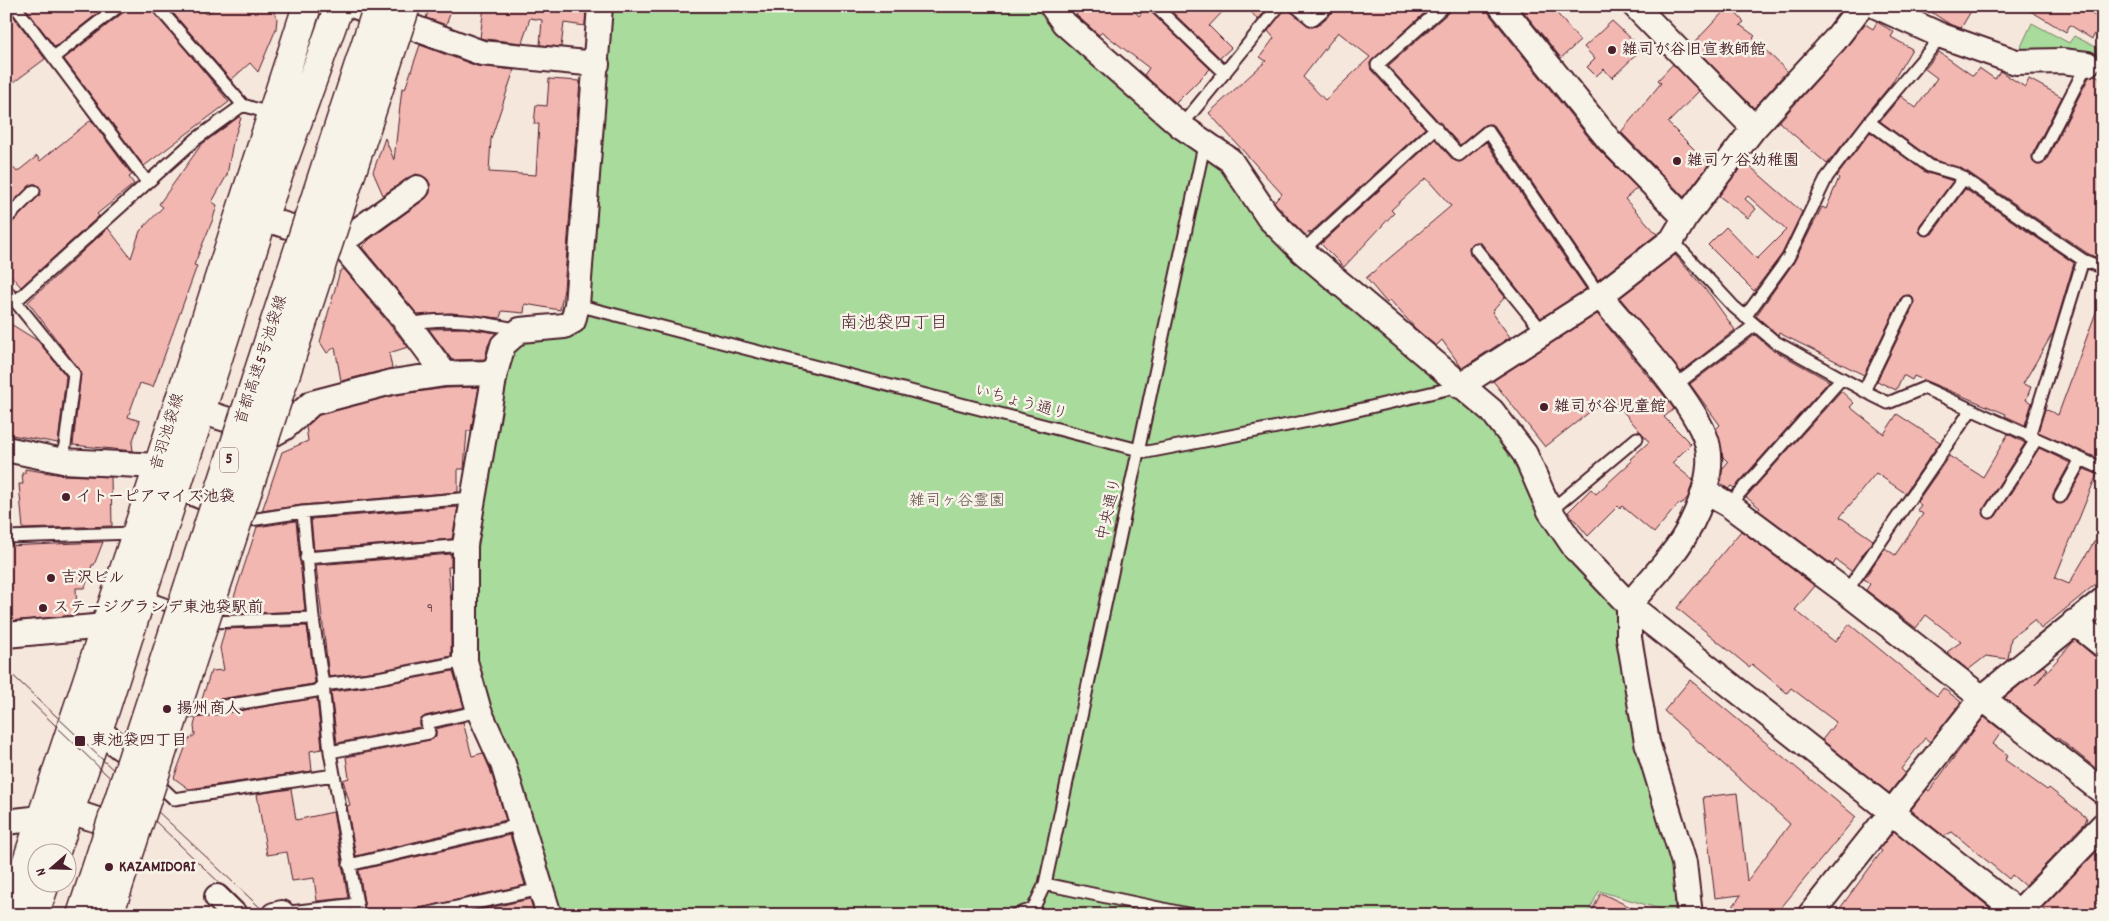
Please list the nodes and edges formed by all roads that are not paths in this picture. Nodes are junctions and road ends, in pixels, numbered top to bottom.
1 (15, 6) edge
2 (119, 6) edge
3 (157, 6) edge
4 (307, 6) edge
5 (339, 6) edge
6 (355, 6) edge
7 (368, 6) edge
8 (378, 6) edge
9 (600, 6) edge
10 (1052, 6) edge
11 (1155, 6) edge
12 (1279, 6) edge
13 (1295, 6) edge
14 (1328, 6) edge
15 (1444, 6) edge
16 (1501, 6) edge
17 (1635, 6) edge
18 (1861, 6) edge
19 (1876, 6) edge
20 (409, 13) edge
21 (1942, 36) junction
22 (361, 55) junction
23 (54, 57) junction
24 (2095, 63) edge
25 (597, 64) junction
26 (1225, 72) junction
27 (243, 104) junction
28 (271, 114) junction
29 (1869, 122) junction
30 (1182, 126) junction
31 (1436, 128) junction
32 (1754, 128) junction
33 (1205, 141) junction
34 (2039, 158) dead end
35 (1964, 178) junction
36 (148, 182) junction
37 (417, 188) dead end
38 (34, 191) dead end
39 (6, 218) edge
40 (263, 218) junction
41 (1686, 218) junction
42 (1926, 229) dead end
43 (1672, 240) junction
44 (338, 242) junction
45 (1476, 249) dead end
46 (1302, 251) junction
47 (2083, 260) junction
48 (2103, 268) edge
49 (6, 290) edge
50 (1600, 296) junction
51 (16, 300) junction
52 (1907, 302) dead end
53 (577, 305) junction
54 (1745, 317) junction
55 (408, 324) junction
56 (1755, 326) junction
57 (520, 330) junction
58 (1544, 332) junction
59 (495, 373) junction
60 (445, 374) junction
61 (1841, 379) junction
62 (1460, 386) junction
63 (1673, 387) junction
64 (1864, 391) junction
65 (1971, 410) junction
66 (200, 411) junction
67 (272, 434) junction
68 (1637, 438) dead end
69 (2033, 438) junction
70 (6, 448) edge
71 (1140, 451) junction
72 (2081, 459) junction
73 (63, 461) junction
74 (158, 466) junction
75 (2103, 469) edge
76 (1704, 491) junction
77 (174, 492) junction
78 (2060, 497) dead end
79 (472, 498) junction
80 (1728, 505) junction
81 (1550, 511) junction
82 (303, 512) junction
83 (1990, 512) dead end
84 (232, 516) junction
85 (135, 533) junction
86 (6, 537) edge
87 (465, 545) junction
88 (306, 558) junction
89 (1846, 592) junction
90 (141, 596) junction
91 (2103, 600) edge
92 (1629, 605) junction
93 (313, 618) junction
94 (214, 622) junction
95 (2074, 622) junction
96 (105, 626) junction
97 (6, 635) edge
98 (2103, 645) edge
99 (465, 661) junction
100 (323, 685) junction
101 (1982, 698) junction
102 (479, 711) junction
103 (181, 713) junction
104 (98, 730) junction
105 (121, 748) junction
106 (330, 752) junction
107 (334, 775) junction
108 (2103, 792) edge
109 (70, 811) junction
110 (1891, 812) junction
111 (41, 818) junction
112 (6, 822) edge
113 (523, 824) junction
114 (2102, 826) edge
115 (58, 844) edge
116 (349, 865) junction
117 (1045, 884) junction
118 (541, 889) junction
119 (41, 894) edge
120 (217, 897) dead end
121 (358, 909) edge
122 (2017, 913) edge
123 (278, 914) edge
124 (9, 915) edge
125 (34, 915) edge
126 (81, 915) edge
127 (109, 915) edge
128 (118, 915) edge
129 (235, 915) edge
130 (420, 915) edge
131 (549, 915) edge
132 (1015, 915) edge
133 (1192, 915) edge
134 (1690, 915) edge
135 (1810, 915) edge

1 - 23 lane
2 - 23 lane
3 - 27 lane
4 - 28 main road, 音羽池袋線
5 - 40 main road, 音羽池袋線
6 - 20 street
7 - 22 main road, bridge
8 - 22 main road, 首都高速5号池袋線 / 5, bridge
9 - 25 street
10 - 30 street
11 - 26 lane
12 - 26 lane
13 - 14 lane
15 - 31 lane
16 - 41 street
17 - 32 street
18 - 32 street
19 - 21 street
20 - 25 street
20 - 44 street
20 - 127 main road, 首都高速5号池袋線 / 5, bridge
21 - 24 street
21 - 29 lane
22 - 126 main road, 首都高速5号池袋線 / 5, bridge
23 - 36 lane
24 - 34 lane
25 - 53 street
26 - 30 lane
27 - 28 lane
27 - 36 lane
28 - 74 main road, 音羽池袋線
29 - 35 lane
29 - 54 lane
30 - 33 street
31 - 46 lane
31 - 50 lane
32 - 41 street
33 - 46 street
33 - 71 lane, 中央通り
35 - 42 lane
35 - 47 lane
36 - 51 lane
37 - 44 street
38 - 39 lane
40 - 44 street
40 - 66 main road, 音羽池袋線
41 - 43 street
43 - 50 street
43 - 54 lane
44 - 55 street
44 - 67 street
45 - 58 lane
46 - 62 street
47 - 48 lane
47 - 69 lane
49 - 51 lane
50 - 58 street
50 - 63 street
51 - 73 lane
52 - 64 lane
53 - 57 street
53 - 71 lane, いちょう通り
54 - 56 lane
55 - 57 lane
55 - 60 street
56 - 61 lane
56 - 63 lane
57 - 59 street
58 - 62 street
59 - 60 street
59 - 79 street
60 - 67 street
61 - 64 lane
61 - 80 lane
62 - 71 lane, いちょう通り
62 - 81 street
63 - 76 street
64 - 65 lane
65 - 69 lane
65 - 89 lane
66 - 67 street
66 - 77 main road, 音羽池袋線
67 - 84 street
68 - 81 lane
69 - 72 lane
69 - 83 lane
70 - 73 street
71 - 117 lane, 中央通り
72 - 75 lane
72 - 78 lane
73 - 74 street
74 - 85 main road, 音羽池袋線
76 - 80 street
76 - 92 street
77 - 84 lane
77 - 90 main road, 音羽池袋線
79 - 82 lane
79 - 87 street
80 - 89 street
81 - 92 street
82 - 84 lane
82 - 88 lane
84 - 94 street
85 - 86 lane
85 - 96 main road, 音羽池袋線
87 - 88 lane
87 - 99 street
88 - 93 lane
89 - 101 street
90 - 94 lane
90 - 104 main road, 音羽池袋線
91 - 95 street
92 - 110 street
92 - 134 street
93 - 94 lane
93 - 100 lane
94 - 103 street
95 - 98 street
95 - 101 street
96 - 97 street
96 - 111 main road, 音羽池袋線
99 - 100 lane
99 - 102 street
100 - 103 lane
100 - 106 lane
101 - 108 street
101 - 110 street
102 - 106 lane
102 - 113 street
103 - 105 street
104 - 105 street
104 - 109 main road, 音羽池袋線
105 - 107 lane
106 - 107 lane
107 - 116 lane
109 - 115 main road, 音羽池袋線
109 - 128 street
110 - 122 street
110 - 135 street
111 - 112 street
111 - 124 main road, 音羽池袋線
113 - 116 lane
113 - 118 street
114 - 122 street
116 - 121 lane
117 - 132 lane, 中央通り
117 - 133 lane
118 - 130 lane
118 - 131 street
119 - 125 main road
120 - 129 street
121 - 123 lane

